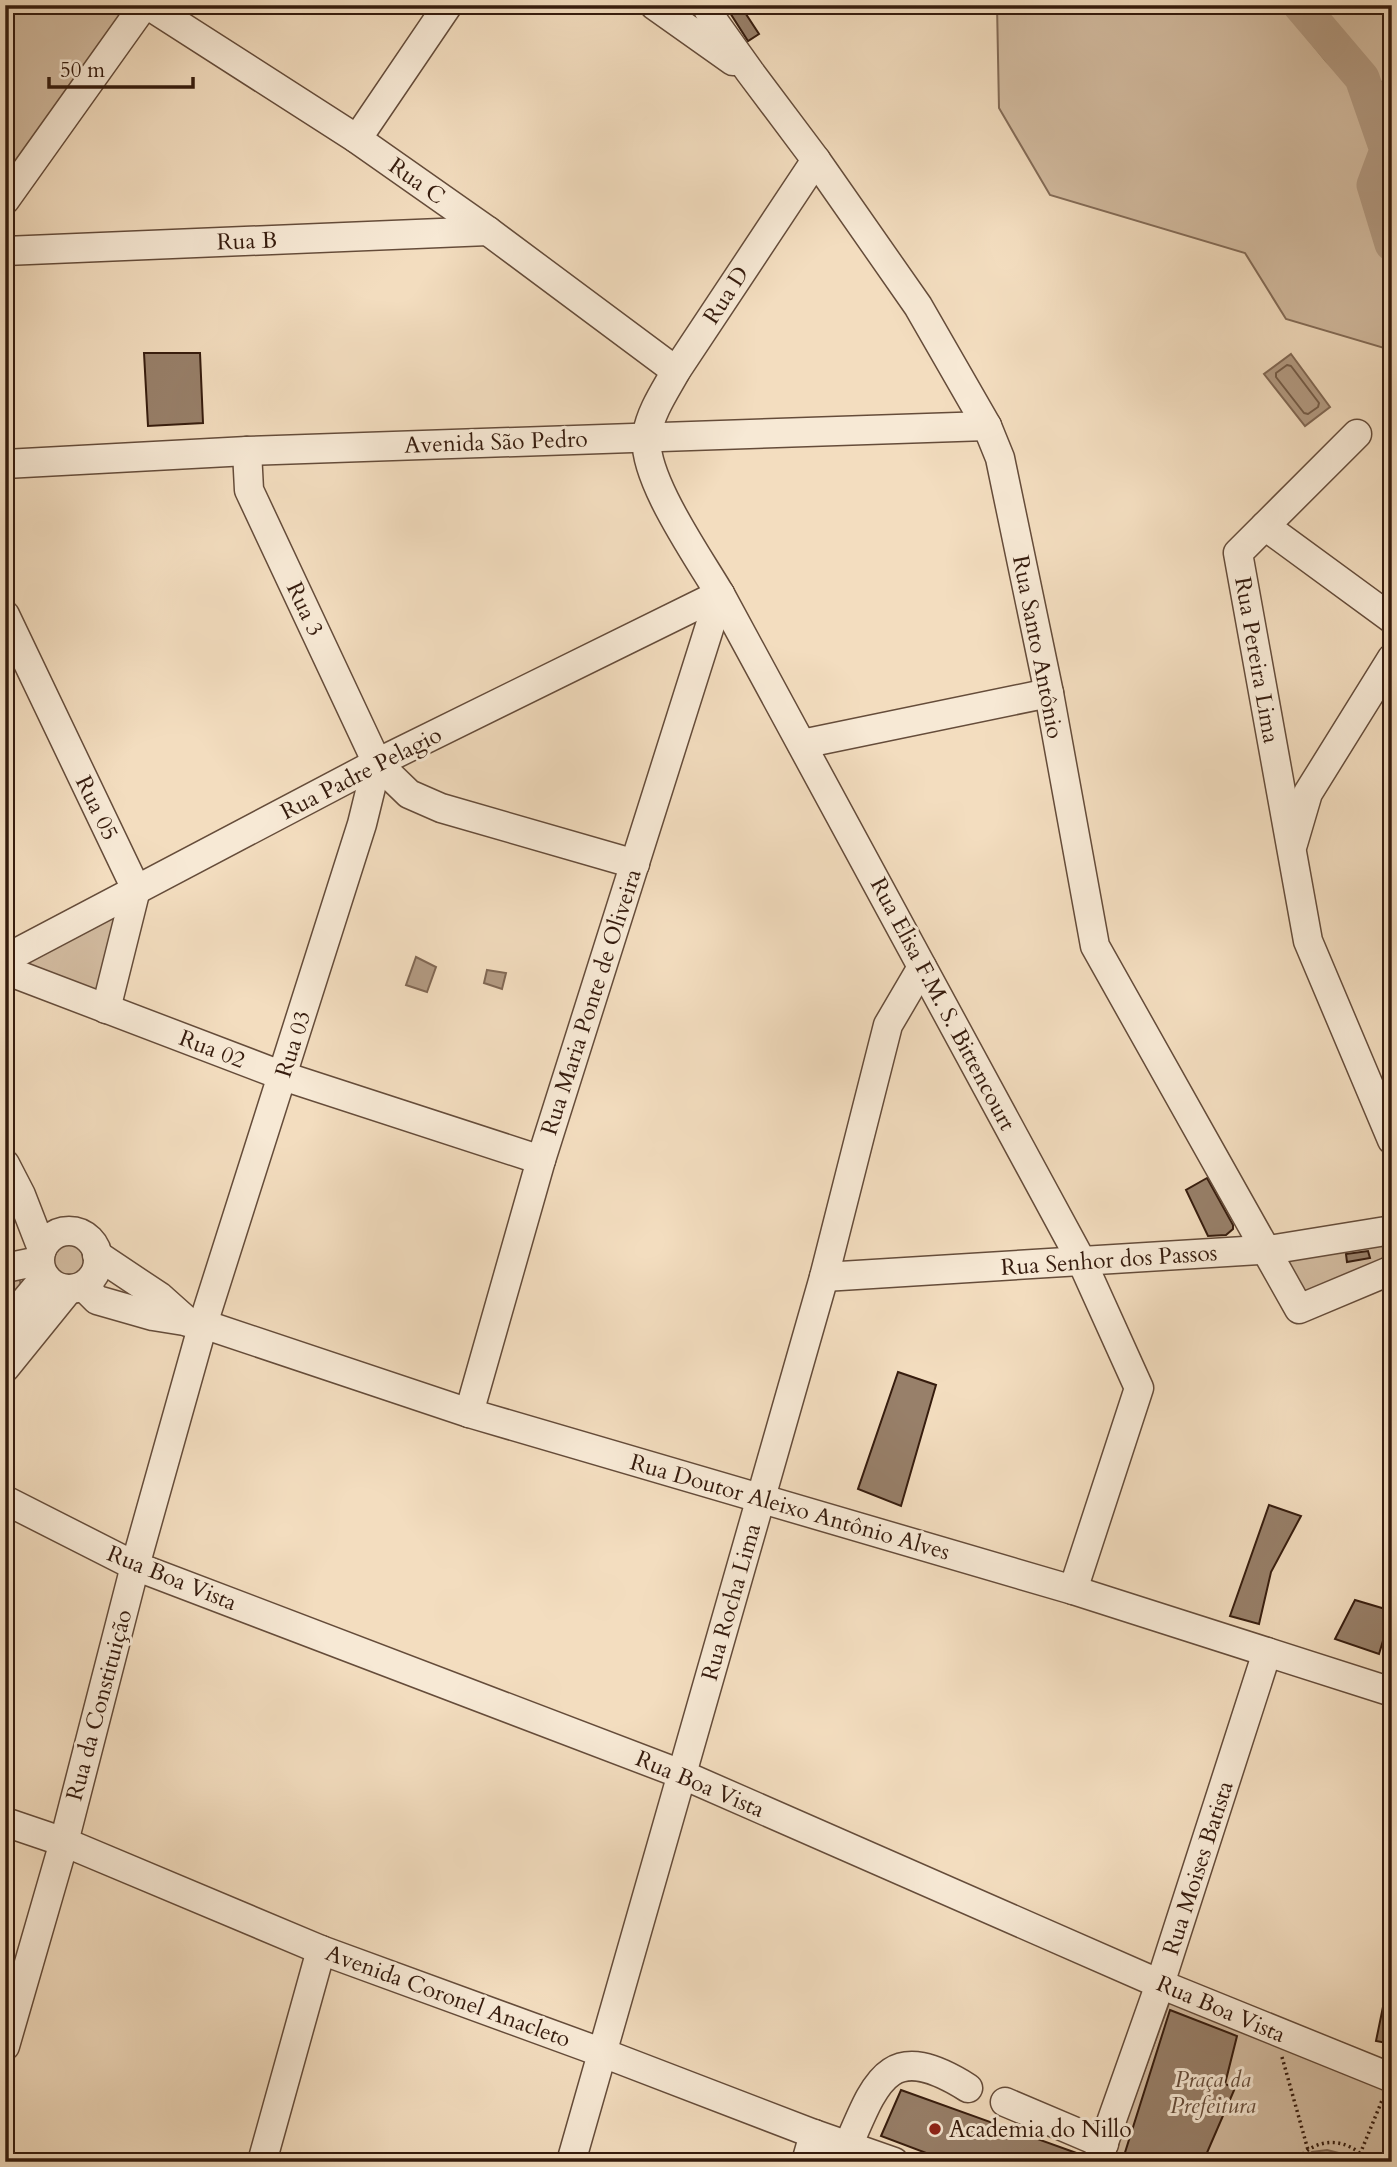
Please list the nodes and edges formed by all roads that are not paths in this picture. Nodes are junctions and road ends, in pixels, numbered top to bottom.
1 (146, 5) edge
2 (448, 5) edge
3 (654, 5) edge
4 (706, 5) edge
5 (750, 72) junction
6 (357, 139) junction
7 (816, 160) junction
8 (5, 200) edge
9 (488, 231) junction
10 (5, 251) edge
11 (676, 371) junction
12 (987, 426) junction
13 (1357, 434) dead end
14 (646, 436) junction
15 (247, 451) junction
16 (5, 464) edge
17 (1265, 526) junction
18 (720, 594) junction
19 (5, 615) edge
20 (1392, 620) edge
21 (1392, 658) edge
22 (1049, 694) junction
23 (802, 744) junction
24 (377, 763) junction
25 (1291, 850) junction
26 (635, 864) junction
27 (136, 889) junction
28 (5, 959) edge
29 (922, 967) junction
30 (5, 970) edge
31 (106, 1009) junction
32 (283, 1076) junction
33 (1392, 1140) edge
34 (541, 1160) junction
35 (5, 1164) edge
36 (13, 1191) edge
37 (1392, 1230) edge
38 (69, 1231) junction
39 (1267, 1250) junction
40 (97, 1255) junction
41 (1082, 1262) junction
42 (5, 1268) edge
43 (1392, 1270) edge
44 (56, 1272) junction
45 (824, 1277) junction
46 (195, 1323) junction
47 (5, 1325) edge
48 (5, 1368) edge
49 (469, 1413) junction
50 (761, 1499) junction
51 (5, 1500) edge
52 (135, 1566) junction
53 (1073, 1590) junction
54 (1267, 1652) junction
55 (1392, 1692) edge
56 (681, 1774) junction
57 (5, 1822) edge
58 (64, 1842) junction
59 (321, 1950) junction
60 (1160, 1984) junction
61 (5, 2046) edge
62 (603, 2053) junction
63 (1389, 2085) edge
64 (968, 2088) dead end
65 (1005, 2102) dead end
66 (814, 2134) junction
67 (848, 2146) junction
68 (1101, 2153) edge
69 (262, 2162) edge
70 (570, 2162) edge
71 (806, 2162) edge
72 (894, 2162) edge

1 - 6 street, Rua C
1 - 8 street
2 - 6 street
3 - 5 street, Rua Santo Antônio
4 - 5 street, Rua Santo Antônio
5 - 7 street, Rua Santo Antônio
6 - 9 street, Rua C
7 - 11 street, Rua D
7 - 12 street, Rua Santo Antônio
9 - 10 street, Rua B
9 - 11 street, Rua C
11 - 14 street, Rua D
12 - 14 street, Avenida São Pedro
12 - 22 street, Rua Santo Antônio
13 - 17 street, Rua Pereira Lima
14 - 15 street, Avenida São Pedro
14 - 18 street, Rua Elisa F.M. S. Bittencourt
15 - 16 street, Avenida São Pedro
15 - 24 street, Rua 3
17 - 20 street
17 - 25 street, Rua Pereira Lima
18 - 23 street, Rua Elisa F.M. S. Bittencourt
18 - 24 street, Rua Padre Pelagio
18 - 26 street, Rua Maria Ponte de Oliveira
19 - 27 street, Rua 05
21 - 25 street
22 - 23 street
22 - 39 street, Rua Santo Antônio
23 - 29 street, Rua Elisa F.M. S. Bittencourt
24 - 26 street
24 - 27 street, Rua Padre Pelagio
24 - 32 street, Rua 03
25 - 33 street
26 - 34 street, Rua Maria Ponte de Oliveira
27 - 28 street, Rua Padre Pelagio
27 - 31 street
29 - 41 street, Rua Elisa F.M. S. Bittencourt
29 - 45 street, Rua Rocha Lima
30 - 31 street, Rua 02
31 - 32 street, Rua 02
32 - 34 street, Rua 02
32 - 46 street, Rua 03
34 - 49 street, Rua Maria Ponte de Oliveira
35 - 36 street
36 - 38 street, Rua Doutor Aleixo Antônio Alves
36 - 44 street
37 - 39 street, Rua Senhor dos Passos
38 - 40 street, Rua Doutor Aleixo Antônio Alves
38 - 44 street
39 - 41 street, Rua Senhor dos Passos
39 - 43 street, Rua Santo Antônio
40 - 44 street
40 - 46 street, Rua Doutor Aleixo Antônio Alves
41 - 45 street, Rua Senhor dos Passos
41 - 53 street, Rua Elisa F.M. S. Bittencourt
42 - 44 street
44 - 46 street, Rua Doutor Aleixo Antônio Alves
44 - 47 street
44 - 48 street
45 - 50 street, Rua Rocha Lima
46 - 49 street, Rua Doutor Aleixo Antônio Alves
46 - 52 street, Rua da Constituição
49 - 50 street, Rua Doutor Aleixo Antônio Alves
50 - 53 street, Rua Doutor Aleixo Antônio Alves
50 - 56 street, Rua Rocha Lima
51 - 52 street, Rua Boa Vista
52 - 56 street, Rua Boa Vista
52 - 58 street, Rua da Constituição
53 - 54 street, Rua Doutor Aleixo Antônio Alves
54 - 55 street, Rua Doutor Aleixo Antônio Alves
54 - 60 street, Rua Moises Batista
56 - 60 street, Rua Boa Vista
56 - 62 street, Rua Rocha Lima
57 - 58 street, Avenida Coronel Anacleto
58 - 59 street, Avenida Coronel Anacleto
58 - 61 street, Rua da Constituição
59 - 62 street, Avenida Coronel Anacleto
59 - 69 street
60 - 63 street, Rua Boa Vista
60 - 68 street, Rua Moises Batista
62 - 66 street, Avenida Coronel Anacleto
62 - 70 street, Rua Rocha Lima
64 - 67 street
65 - 68 street
66 - 67 street, Avenida Coronel Anacleto
66 - 71 street
67 - 72 street, Avenida Coronel Anacleto

